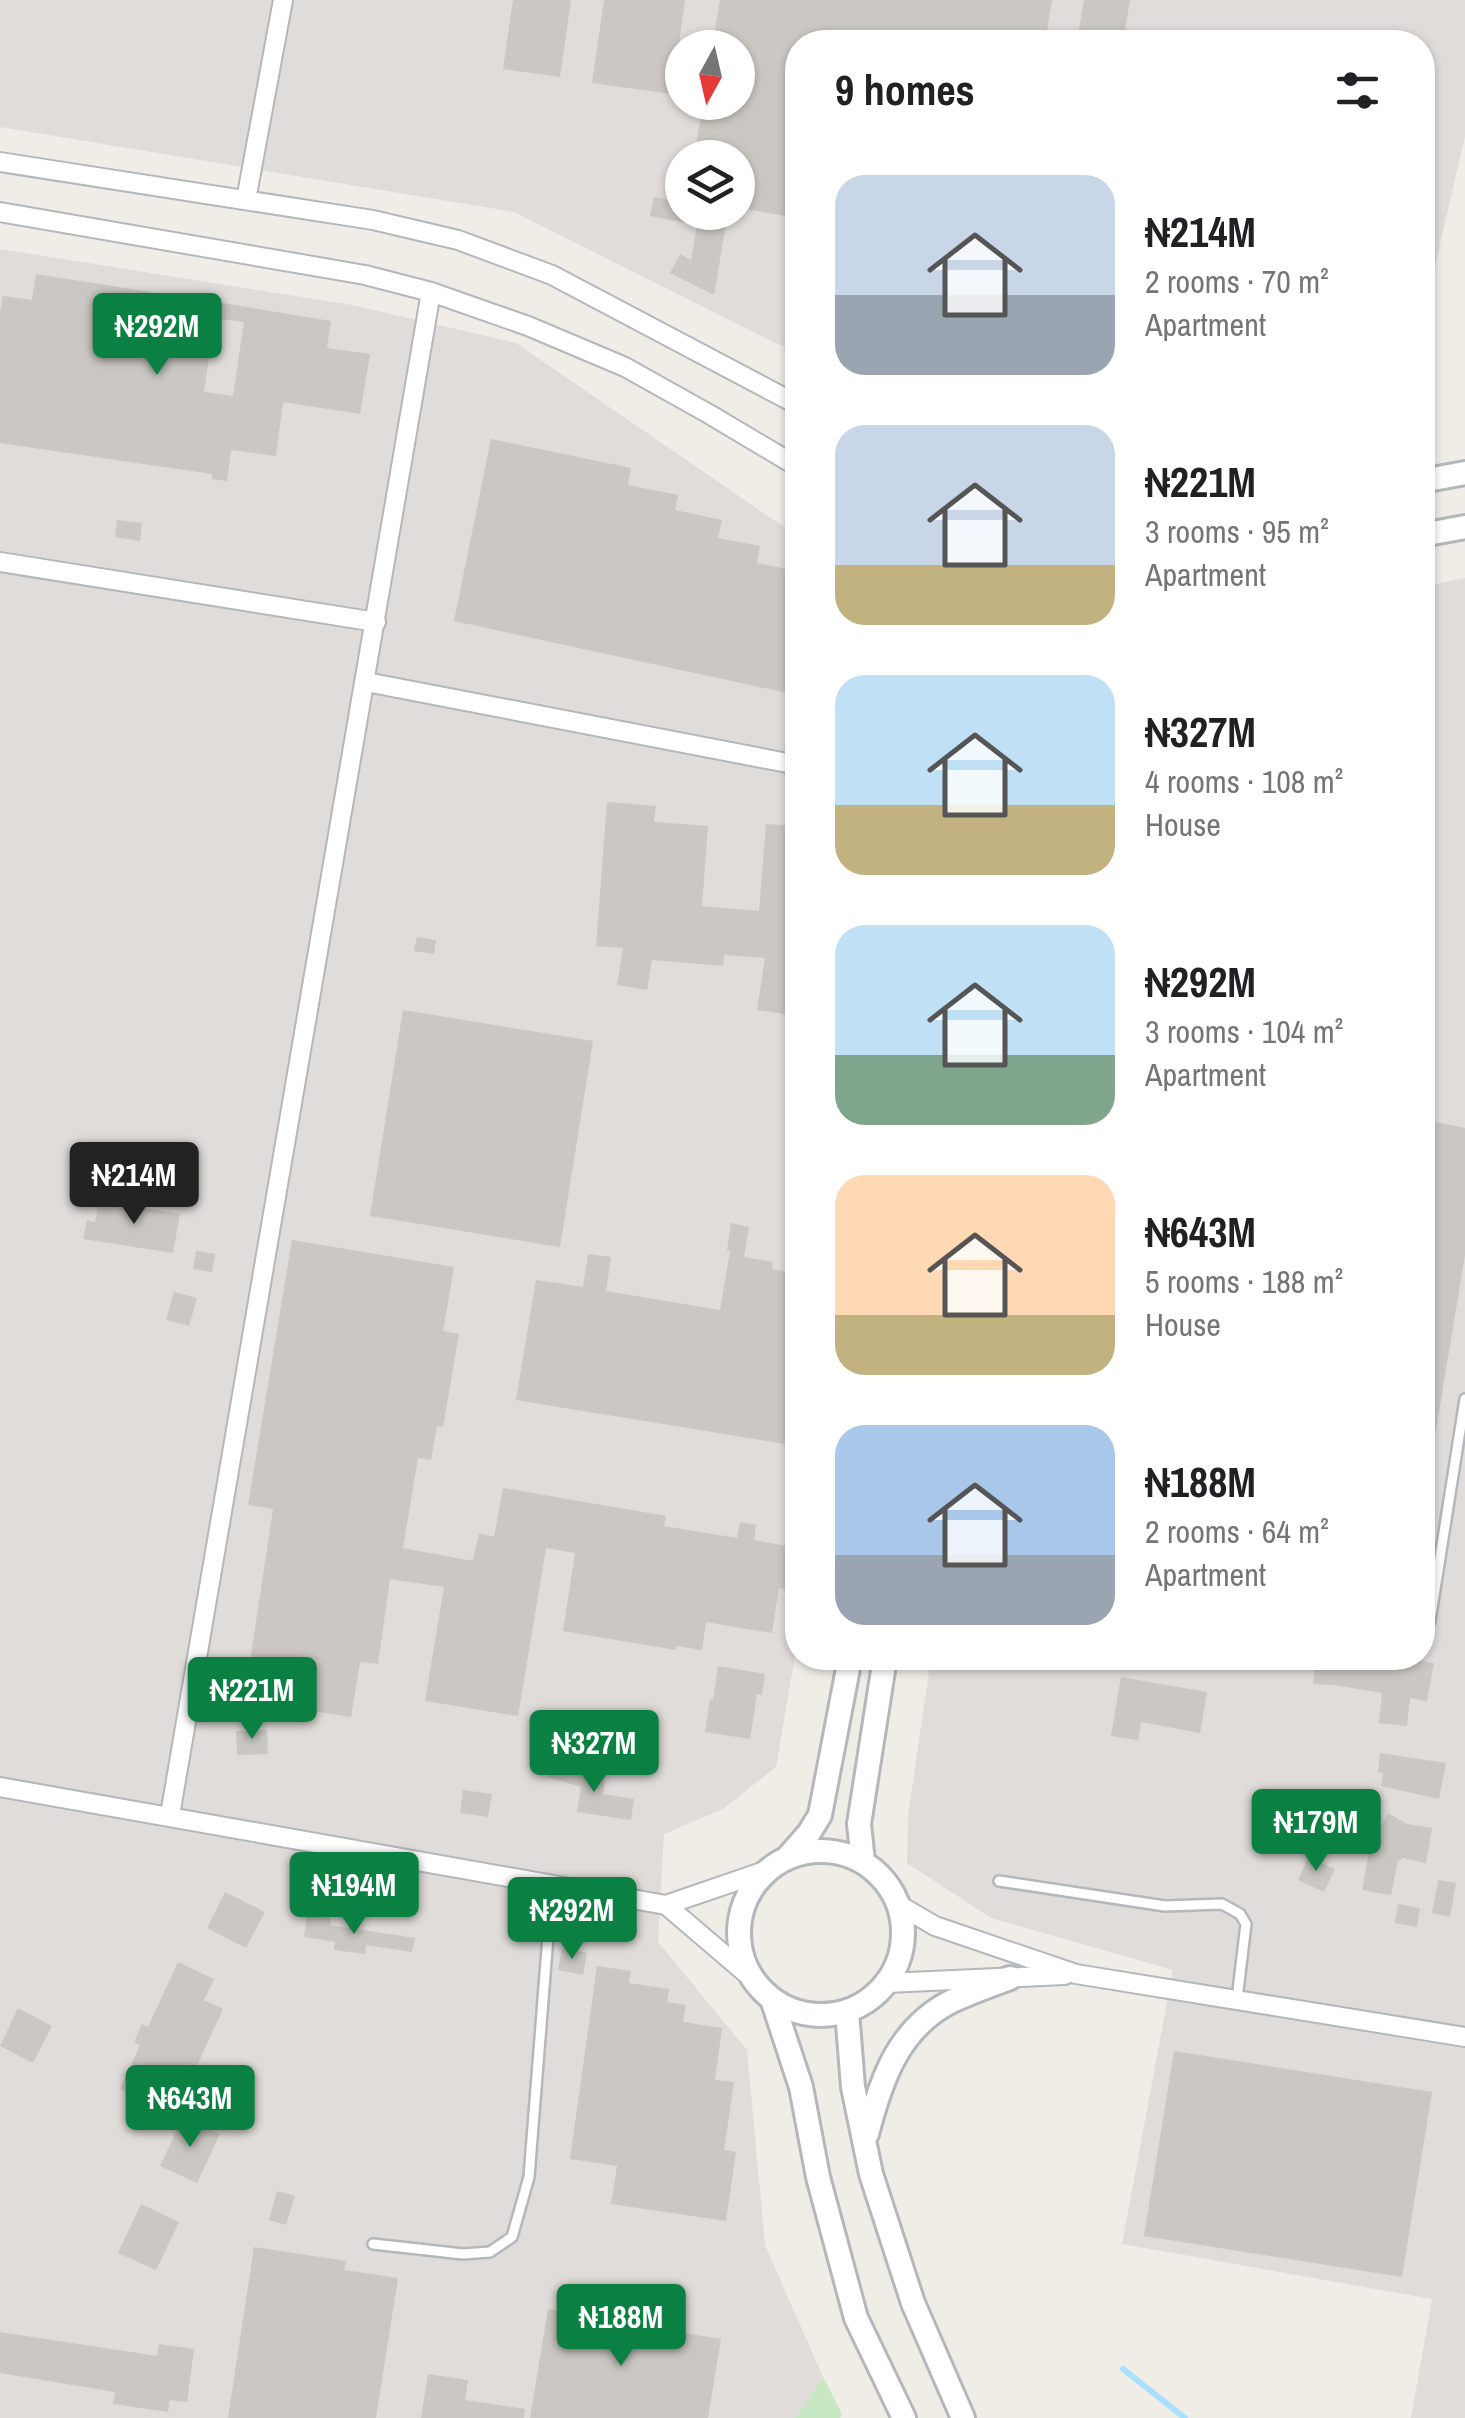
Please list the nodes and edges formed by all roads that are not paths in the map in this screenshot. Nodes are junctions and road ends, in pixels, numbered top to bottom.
1 (284, 0) edge
2 (0, 162) edge
3 (246, 200) junction
4 (0, 212) edge
5 (432, 292) junction
6 (785, 398) edge
7 (785, 459) edge
8 (1465, 473) edge
9 (1435, 479) edge
10 (1465, 527) edge
11 (1435, 533) edge
12 (0, 562) edge
13 (376, 622) junction
14 (366, 682) junction
15 (785, 763) edge
16 (1465, 1399) edge
17 (1435, 1588) edge
18 (848, 1670) edge
19 (884, 1670) edge
20 (0, 1787) edge
21 (170, 1815) junction
22 (788, 1858) junction
23 (863, 1862) junction
24 (768, 1870) junction
25 (998, 1881) dead end
26 (552, 1886) junction
27 (666, 1905) junction
28 (900, 1905) junction
29 (1076, 1974) junction
30 (1010, 1978) junction
31 (754, 1981) junction
32 (887, 1983) junction
33 (772, 1998) junction
34 (1236, 2000) junction
35 (847, 2011) junction
36 (1465, 2036) edge
37 (864, 2142) junction
38 (373, 2244) dead end
39 (904, 2418) edge
40 (963, 2418) edge

1 - 3 street
2 - 3 street
3 - 6 street
4 - 5 street
5 - 7 street
5 - 13 street
8 - 9 street
10 - 11 street
12 - 13 street
13 - 14 street
14 - 15 street
14 - 21 street
16 - 17 lane
18 - 22 street
19 - 23 street
20 - 21 street
21 - 26 street
22 - 23 street
22 - 24 street
23 - 28 street
24 - 27 street
24 - 31 street
25 - 34 lane
26 - 27 street
26 - 38 lane
27 - 31 street
28 - 29 street
28 - 32 street
29 - 30 street
29 - 34 street
30 - 32 street
30 - 37 street
31 - 33 street
32 - 35 street
33 - 35 street
33 - 39 street
34 - 36 street
35 - 37 street
37 - 40 street

